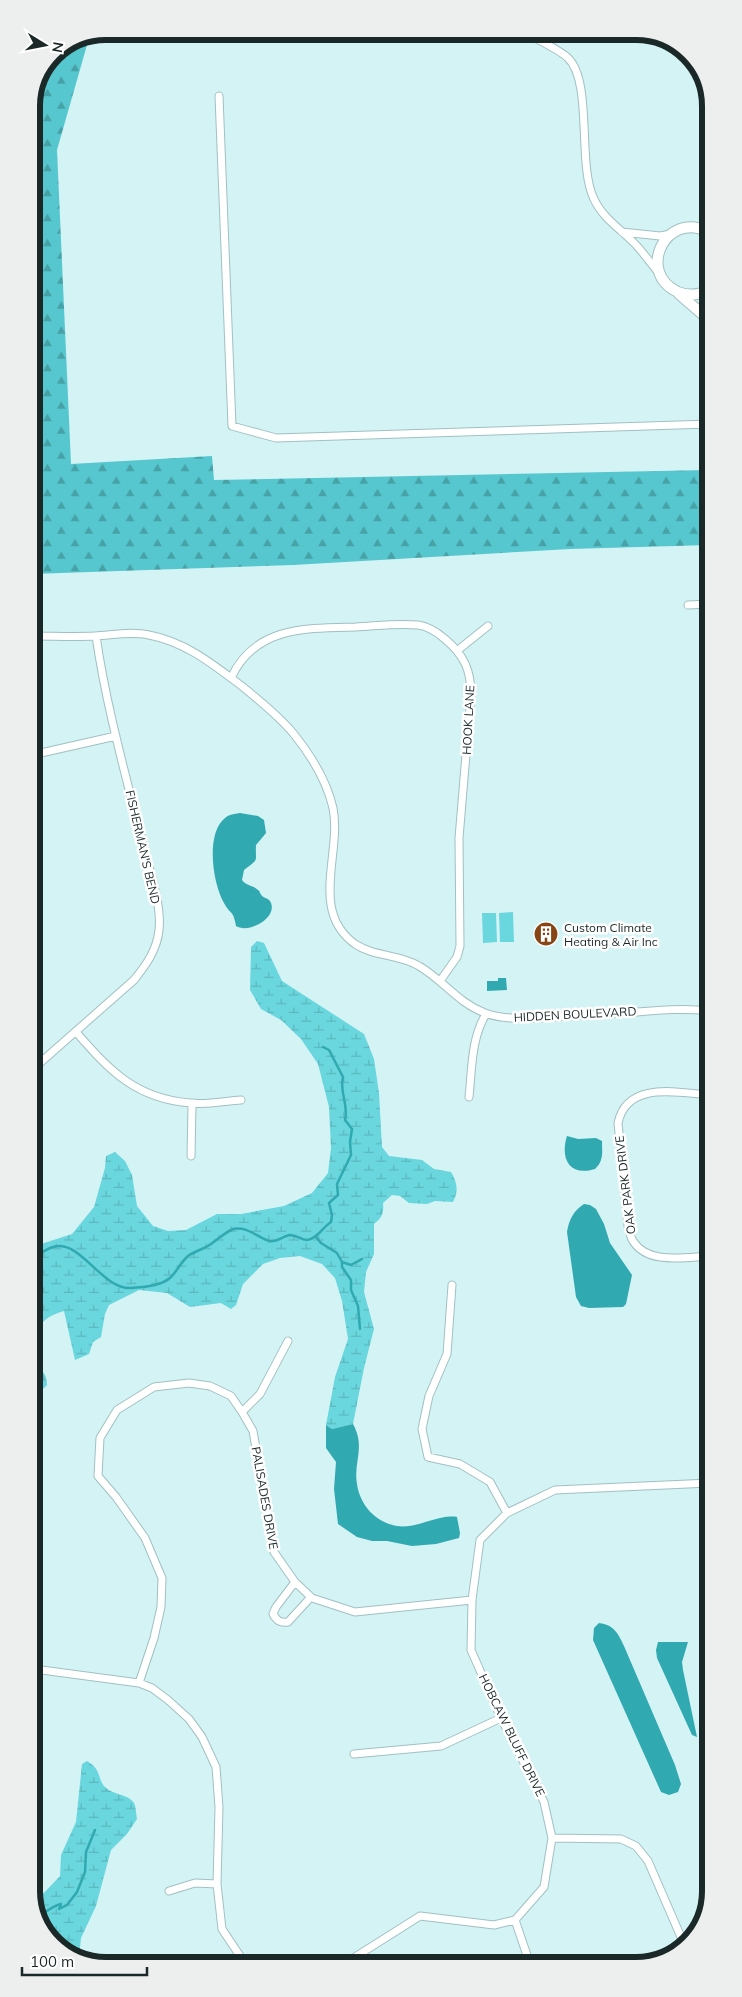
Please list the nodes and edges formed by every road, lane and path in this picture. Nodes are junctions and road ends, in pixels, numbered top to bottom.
1 (537, 40) edge
2 (219, 96) dead end
3 (702, 230) edge
4 (622, 232) junction
5 (671, 234) junction
6 (661, 275) junction
7 (676, 291) junction
8 (702, 292) edge
9 (702, 314) edge
10 (702, 424) edge
11 (702, 604) edge
12 (688, 605) dead end
13 (488, 626) dead end
14 (40, 636) edge
15 (96, 636) junction
16 (458, 650) junction
17 (230, 678) junction
18 (116, 736) junction
19 (40, 753) edge
20 (440, 981) junction
21 (702, 1011) edge
22 (486, 1014) junction
23 (76, 1032) junction
24 (40, 1063) edge
25 (702, 1094) edge
26 (469, 1097) dead end
27 (241, 1100) dead end
28 (192, 1104) junction
29 (191, 1156) dead end
30 (702, 1256) edge
31 (452, 1285) dead end
32 (288, 1341) dead end
33 (242, 1412) junction
34 (702, 1483) edge
35 (507, 1513) junction
36 (295, 1582) junction
37 (311, 1597) junction
38 (472, 1600) junction
39 (40, 1670) edge
40 (139, 1683) junction
41 (501, 1718) junction
42 (354, 1754) dead end
43 (552, 1838) junction
44 (217, 1884) junction
45 (169, 1891) dead end
46 (515, 1920) junction
47 (682, 1939) edge
48 (241, 1957) edge
49 (355, 1957) edge
50 (528, 1957) edge

1 - 4 street
2 - 10 street
3 - 5 main road
4 - 5 street
4 - 6 street
5 - 6 main road
6 - 7 main road
7 - 8 main road
7 - 9 main road
11 - 12 street
13 - 16 street
14 - 15 street, HIDDEN BOULEVARD
15 - 17 street, HIDDEN BOULEVARD
15 - 18 street, FISHERMAN'S BEND
16 - 17 street, HOOK LANE
16 - 20 street, HOOK LANE
17 - 20 street, HIDDEN BOULEVARD
18 - 19 street
18 - 23 street, FISHERMAN'S BEND
20 - 22 street, HIDDEN BOULEVARD
21 - 22 street, HIDDEN BOULEVARD
22 - 26 street
23 - 24 street, FISHERMAN'S BEND
23 - 28 street
25 - 30 street, OAK PARK DRIVE
27 - 28 street
28 - 29 street
31 - 35 street
32 - 33 street
33 - 36 street, PALISADES DRIVE
33 - 40 street, PALISADES DRIVE
34 - 35 street, HOBCAW BLUFF DRIVE
35 - 38 street, HOBCAW BLUFF DRIVE
36 - 37 street, PALISADES DRIVE
36 - 37 street
37 - 38 street, PALISADES DRIVE
38 - 41 street, HOBCAW BLUFF DRIVE
39 - 40 street
40 - 44 street
41 - 42 street
41 - 43 street, HOBCAW BLUFF DRIVE
43 - 46 street, HOBCAW BLUFF DRIVE
43 - 47 street
44 - 45 street
44 - 48 street
46 - 49 street
46 - 50 street

